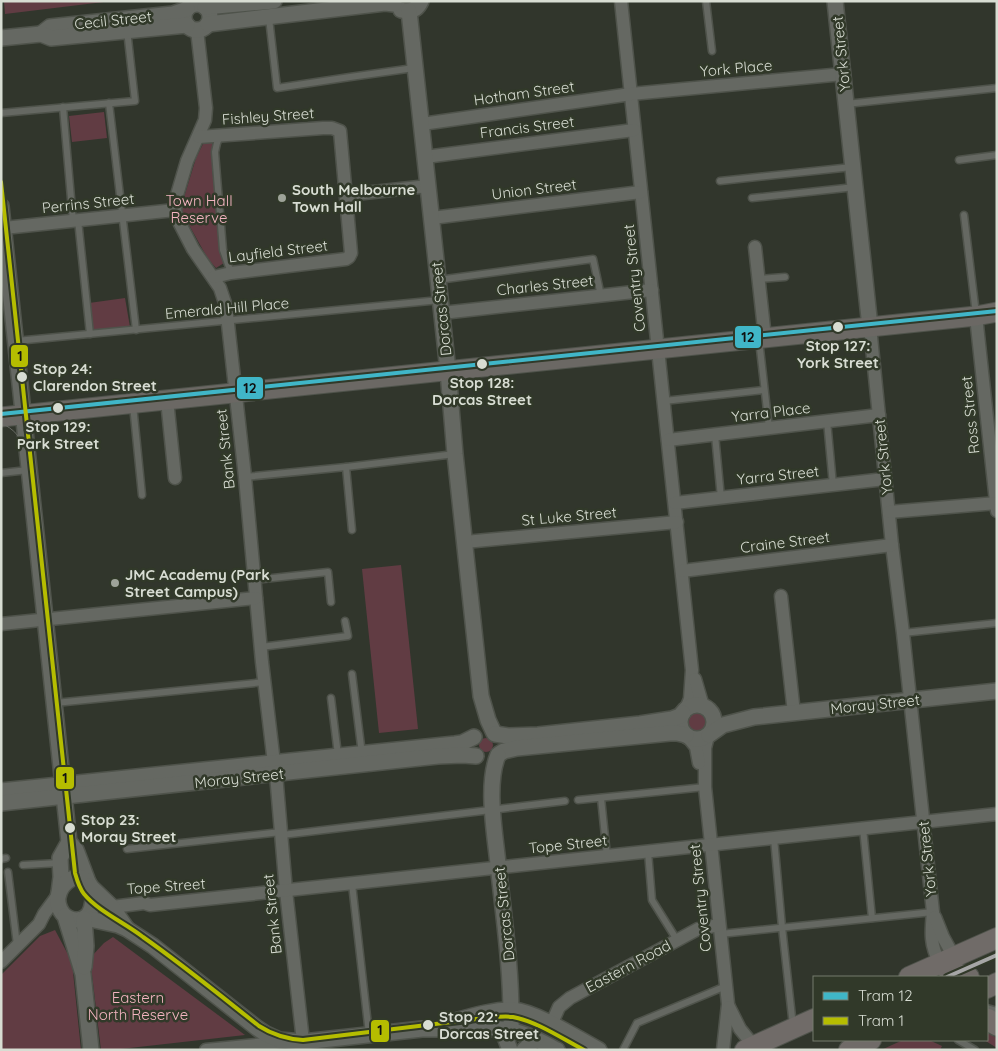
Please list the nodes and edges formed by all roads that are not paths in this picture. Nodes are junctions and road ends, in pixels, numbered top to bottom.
1 (274, 1) edge
2 (621, 1) edge
3 (706, 1) edge
4 (835, 1) edge
5 (394, 3) edge
6 (421, 4) edge
7 (195, 5) edge
8 (324, 6) edge
9 (268, 17) junction
10 (197, 27) junction
11 (127, 30) junction
12 (41, 34) junction
13 (1, 38) edge
14 (712, 51) dead end
15 (416, 68) junction
16 (843, 74) junction
17 (997, 88) edge
18 (631, 94) junction
19 (109, 103) junction
20 (846, 104) junction
21 (63, 107) junction
22 (1, 113) edge
23 (422, 124) junction
24 (634, 130) junction
25 (220, 136) junction
26 (199, 137) junction
27 (997, 155) edge
28 (425, 157) junction
29 (959, 160) dead end
30 (853, 167) junction
31 (720, 181) dead end
32 (428, 186) junction
33 (855, 187) junction
34 (641, 192) junction
35 (346, 195) junction
36 (752, 198) dead end
37 (1, 206) edge
38 (175, 210) junction
39 (964, 214) dead end
40 (122, 216) junction
41 (432, 218) junction
42 (76, 221) junction
43 (4, 228) junction
44 (3, 244) edge
45 (755, 247) dead end
46 (231, 272) junction
47 (214, 277) junction
48 (785, 277) dead end
49 (758, 279) junction
50 (438, 280) junction
51 (652, 290) junction
52 (601, 296) junction
53 (441, 307) junction
54 (997, 312) edge
55 (976, 316) junction
56 (997, 316) edge
57 (228, 321) junction
58 (870, 327) junction
59 (136, 330) junction
60 (90, 334) junction
61 (762, 338) junction
62 (16, 341) junction
63 (658, 349) junction
64 (448, 371) junction
65 (764, 390) junction
66 (235, 393) junction
67 (167, 400) junction
68 (664, 401) junction
69 (133, 403) junction
70 (24, 415) junction
71 (879, 415) junction
72 (1, 417) edge
73 (827, 421) junction
74 (769, 428) junction
75 (715, 434) junction
76 (668, 440) junction
77 (455, 454) junction
78 (346, 467) junction
79 (30, 470) junction
80 (1, 473) edge
81 (244, 477) junction
82 (175, 478) dead end
83 (885, 479) junction
84 (833, 485) junction
85 (142, 495) dead end
86 (722, 498) junction
87 (675, 503) junction
88 (996, 506) edge
89 (889, 512) junction
90 (677, 522) junction
91 (352, 530) dead end
92 (464, 542) junction
93 (892, 545) junction
94 (682, 571) junction
95 (254, 580) junction
96 (781, 596) dead end
97 (256, 598) junction
98 (331, 602) dead end
99 (45, 620) junction
100 (345, 620) dead end
101 (997, 623) edge
102 (1, 624) edge
103 (903, 633) junction
104 (260, 647) junction
105 (692, 670) junction
106 (352, 674) dead end
107 (265, 682) junction
108 (997, 691) edge
109 (481, 696) junction
110 (332, 698) dead end
111 (910, 700) junction
112 (54, 704) junction
113 (708, 708) junction
114 (684, 712) junction
115 (794, 713) junction
116 (754, 717) junction
117 (494, 733) junction
118 (475, 736) junction
119 (687, 736) junction
120 (708, 736) junction
121 (362, 754) junction
122 (498, 754) junction
123 (338, 756) junction
124 (476, 757) junction
125 (275, 768) junction
126 (705, 787) junction
127 (63, 790) junction
128 (1, 791) edge
129 (601, 798) junction
130 (578, 800) dead end
131 (565, 801) dead end
132 (1, 803) edge
133 (492, 804) junction
134 (997, 814) edge
135 (922, 822) junction
136 (863, 828) junction
137 (282, 834) junction
138 (774, 838) junction
139 (68, 842) junction
140 (711, 845) junction
141 (127, 849) dead end
142 (648, 852) junction
143 (607, 856) junction
144 (60, 862) junction
145 (23, 865) dead end
146 (499, 867) junction
147 (8, 872) dead end
148 (89, 884) junction
149 (352, 884) junction
150 (286, 891) junction
151 (58, 894) junction
152 (112, 907) junction
153 (933, 912) junction
154 (64, 916) junction
155 (84, 918) junction
156 (872, 918) junction
157 (39, 924) junction
158 (782, 927) junction
159 (127, 929) junction
160 (720, 930) junction
161 (997, 938) edge
162 (677, 940) junction
163 (17, 947) junction
164 (947, 960) junction
165 (1, 962) edge
166 (83, 974) junction
167 (911, 976) edge
168 (966, 976) edge
169 (726, 986) junction
170 (728, 1004) junction
171 (511, 1010) junction
172 (813, 1019) edge
173 (551, 1024) junction
174 (793, 1028) junction
175 (422, 1029) junction
176 (505, 1029) junction
177 (369, 1035) junction
178 (536, 1039) junction
179 (869, 1041) edge
180 (960, 1041) edge
181 (299, 1045) edge
182 (749, 1048) edge
183 (91, 1050) edge
184 (206, 1050) edge
185 (510, 1050) edge
186 (524, 1050) edge
187 (558, 1050) edge
188 (598, 1050) edge
189 (623, 1050) edge
190 (723, 1050) edge
191 (849, 1050) edge
192 (975, 1050) edge

1 - 7 street, Cecil Street
2 - 18 street, Coventry Street
3 - 14 lane
4 - 16 street, York Street
5 - 6 street
5 - 8 street, Cecil Street
6 - 15 street, Dorcas Street
7 - 10 street
7 - 10 street
7 - 12 street, Cecil Street
8 - 9 street, Cecil Street
9 - 10 street, Cecil Street
9 - 15 lane
10 - 11 street, Cecil Street
10 - 26 street
11 - 12 street, Cecil Street
11 - 19 lane
12 - 13 street, Cecil Street
15 - 23 street, Dorcas Street
16 - 18 street, York Place
16 - 20 street, York Street
17 - 20 lane
18 - 23 street, Hotham Street
18 - 24 street, Coventry Street
19 - 21 lane
19 - 40 lane
20 - 30 street, York Street
21 - 22 lane
21 - 42 lane
23 - 28 street, Dorcas Street
24 - 28 street, Francis Street
24 - 34 street, Coventry Street
25 - 26 street, Fishley Street
25 - 35 street, Fishley Street
25 - 46 lane
26 - 38 street
27 - 29 lane
28 - 32 street, Dorcas Street
30 - 31 lane
30 - 33 street, York Street
32 - 35 street
32 - 41 street, Dorcas Street
33 - 36 lane
33 - 58 street, York Street
34 - 41 street, Union Street
34 - 51 street, Coventry Street
35 - 46 street, Layfield Street
37 - 43 street
38 - 40 street, Perrins Street
38 - 47 street, Bank Street
39 - 55 lane
40 - 42 street, Perrins Street
40 - 59 lane
41 - 50 street, Dorcas Street
42 - 43 street, Perrins Street
42 - 60 lane
43 - 44 street
44 - 62 street
45 - 49 street
46 - 47 street, Layfield Street
47 - 57 street, Bank Street
48 - 49 lane
49 - 61 street
50 - 52 lane
50 - 53 street, Dorcas Street
51 - 52 street, Charles Street
51 - 63 street, Coventry Street
52 - 53 street, Charles Street
53 - 57 lane, Emerald Hill Place
53 - 64 street, Dorcas Street
54 - 55 main road
55 - 56 main road
55 - 58 main road
55 - 88 street, Ross Street
57 - 59 lane, Emerald Hill Place
57 - 66 street, Bank Street
58 - 61 main road
58 - 71 street, York Street
59 - 60 lane, Emerald Hill Place
60 - 62 lane, Emerald Hill Place
61 - 63 main road
61 - 65 lane
62 - 70 street
63 - 64 main road
63 - 68 street, Coventry Street
64 - 66 main road
64 - 77 street, Dorcas Street
65 - 68 lane
65 - 74 lane
66 - 67 main road
66 - 81 street, Bank Street
67 - 69 main road
67 - 82 street
68 - 76 street, Coventry Street
69 - 70 main road
69 - 85 lane
70 - 72 main road
70 - 79 street
71 - 73 street, Yarra Place
71 - 83 street, York Street
73 - 74 street, Yarra Place
73 - 84 lane
74 - 75 street, Yarra Place
75 - 76 street, Yarra Place
75 - 86 lane
76 - 87 street, Coventry Street
77 - 78 lane
77 - 92 street, Dorcas Street
78 - 81 lane
78 - 91 lane
79 - 80 lane
79 - 99 street
81 - 95 street, Bank Street
83 - 84 street, Yarra Street
83 - 89 street, York Street
84 - 86 street, Yarra Street
86 - 87 street, Yarra Street
87 - 90 street, Coventry Street
88 - 89 street
89 - 93 street, York Street
90 - 92 street, St Luke Street
90 - 94 street, Coventry Street
92 - 109 street, Dorcas Street
93 - 94 street, Craine Street
93 - 103 street, York Street
94 - 105 street, Coventry Street
95 - 97 street, Bank Street
95 - 98 lane
96 - 115 street
97 - 99 street
97 - 104 street, Bank Street
99 - 102 street
99 - 112 street
100 - 104 lane
101 - 103 lane
103 - 111 street, York Street
104 - 107 street, Bank Street
105 - 113 street, Coventry Street
105 - 114 street, Coventry Street
106 - 121 lane
107 - 112 lane
107 - 125 street, Bank Street
108 - 111 street, Moray Street
109 - 117 street, Dorcas Street
109 - 118 street, Dorcas Street
110 - 123 lane
111 - 115 street, Moray Street
111 - 135 street, York Street
112 - 127 street
113 - 114 street
113 - 116 street, Moray Street
113 - 120 street
114 - 117 street
114 - 119 street
115 - 116 street, Moray Street
116 - 120 street, Moray Street
117 - 118 street
117 - 122 street
118 - 121 street, Moray Street
118 - 124 street
119 - 120 street
119 - 122 street
119 - 126 street, Coventry Street
120 - 126 street, Coventry Street
121 - 123 street, Moray Street
122 - 124 street
122 - 133 street, Dorcas Street
123 - 125 street, Moray Street
124 - 125 street, Moray Street
124 - 133 street, Dorcas Street
125 - 127 street, Moray Street
125 - 137 street, Bank Street
126 - 129 lane
126 - 140 street, Coventry Street
127 - 128 street, Moray Street
127 - 132 street, Moray Street
127 - 139 street
129 - 130 lane
129 - 143 lane
131 - 133 lane
133 - 137 lane
133 - 146 street, Dorcas Street
134 - 135 street, Tope Street
135 - 136 street, Tope Street
135 - 153 street, York Street
136 - 138 street, Tope Street
136 - 156 lane
137 - 141 lane
137 - 150 street, Bank Street
138 - 140 street, Tope Street
138 - 158 lane
139 - 144 street
139 - 148 street
140 - 142 street, Tope Street
140 - 160 street, Coventry Street
142 - 143 street, Tope Street
142 - 162 lane
143 - 146 street, Tope Street
144 - 145 lane
144 - 151 street
146 - 149 street, Tope Street
146 - 171 street, Dorcas Street
147 - 163 lane
148 - 151 street
148 - 152 street
148 - 155 street
149 - 150 street, Tope Street
149 - 177 lane
150 - 152 street, Tope Street
150 - 181 street, Bank Street
151 - 154 street
151 - 157 street
152 - 159 street
153 - 156 lane
153 - 164 street, York Street
154 - 155 street
154 - 157 street
154 - 166 street
155 - 159 street
155 - 166 street
156 - 158 lane
157 - 163 street
158 - 160 lane
158 - 174 lane
159 - 181 street
160 - 162 street, Eastern Road
160 - 169 street, Coventry Street
161 - 164 highway
162 - 173 street, Eastern Road
163 - 165 street
164 - 167 highway
164 - 168 highway
166 - 183 street
169 - 170 street, Coventry Street
169 - 189 lane
170 - 182 street, Coventry Street
170 - 190 street, Coventry Street
171 - 173 street
171 - 175 street
171 - 176 street, Dorcas Street
172 - 174 highway
173 - 188 street
174 - 182 highway
175 - 176 street
175 - 177 street
176 - 178 street
176 - 185 street, Dorcas Street
177 - 181 street
178 - 186 street
178 - 187 street
179 - 191 highway
180 - 192 lane
181 - 184 street

